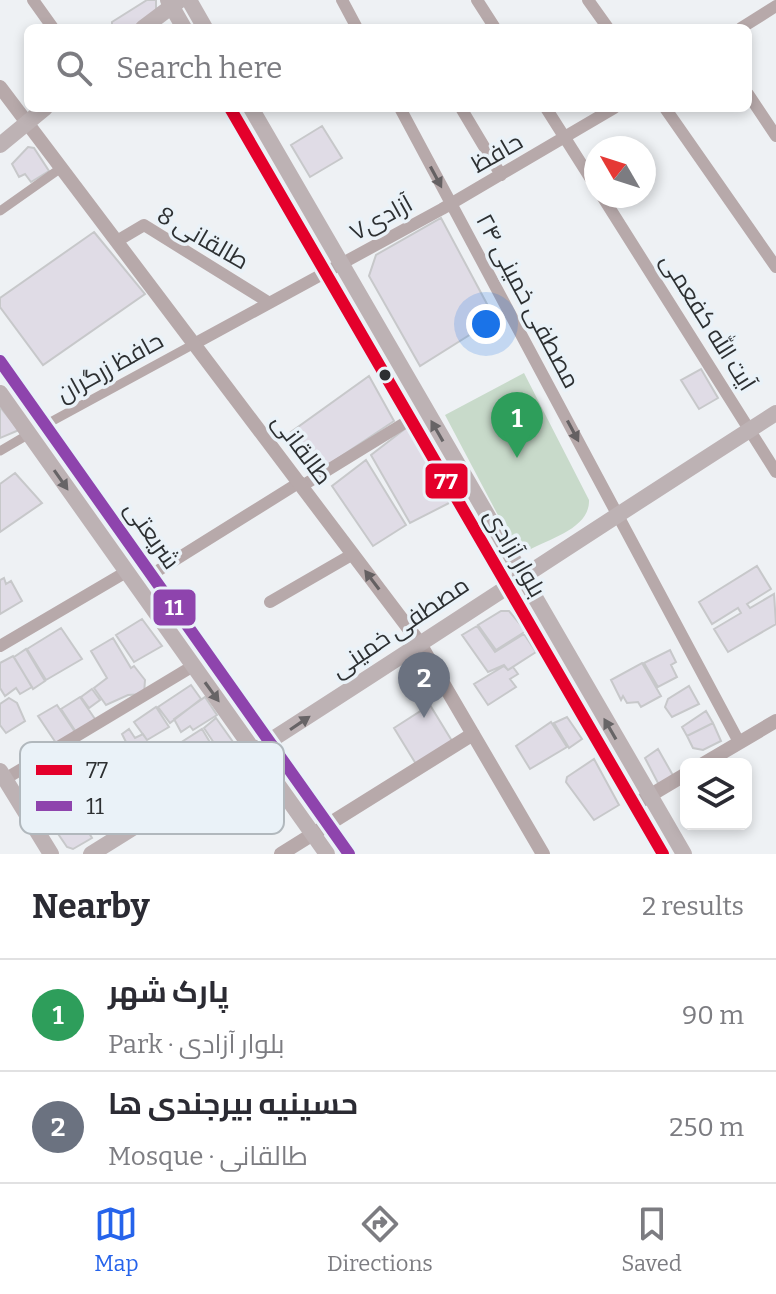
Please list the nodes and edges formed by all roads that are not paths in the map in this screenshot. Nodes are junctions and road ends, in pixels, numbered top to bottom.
1 (33, 0) edge
2 (189, 0) edge
3 (342, 0) edge
4 (477, 0) edge
5 (588, 0) edge
6 (173, 2) edge
7 (776, 6) edge
8 (50, 24) edge
9 (148, 24) edge
10 (182, 24) edge
11 (203, 24) edge
12 (355, 24) edge
13 (492, 24) edge
14 (605, 24) edge
15 (747, 24) edge
16 (0, 87) edge
17 (752, 100) edge
18 (40, 112) edge
19 (232, 112) edge
20 (253, 112) edge
21 (402, 112) edge
22 (463, 112) edge
23 (548, 112) edge
24 (608, 112) edge
25 (668, 112) edge
26 (27, 123) junction
27 (776, 136) edge
28 (565, 139) junction
29 (0, 145) edge
30 (61, 168) junction
31 (584, 168) edge
32 (501, 175) junction
33 (446, 206) junction
34 (610, 208) edge
35 (0, 211) edge
36 (117, 241) junction
37 (341, 265) junction
38 (776, 267) edge
39 (324, 270) junction
40 (268, 302) junction
41 (194, 344) junction
42 (0, 361) edge
43 (0, 393) edge
44 (776, 413) edge
45 (411, 419) junction
46 (45, 425) junction
47 (750, 430) junction
48 (29, 434) junction
49 (0, 451) edge
50 (776, 472) edge
51 (301, 484) junction
52 (617, 514) junction
53 (353, 554) junction
54 (126, 572) junction
55 (151, 575) junction
56 (520, 576) junction
57 (505, 585) junction
58 (270, 602) dead end
59 (419, 642) junction
60 (0, 646) edge
61 (193, 666) junction
62 (776, 721) edge
63 (473, 734) junction
64 (63, 742) edge
65 (249, 742) edge
66 (270, 742) edge
67 (272, 742) edge
68 (739, 742) junction
69 (713, 758) edge
70 (284, 762) edge
71 (20, 765) edge
72 (2, 775) edge
73 (680, 778) edge
74 (284, 792) edge
75 (642, 800) junction
76 (20, 804) edge
77 (327, 824) junction
78 (312, 833) junction
79 (39, 834) edge
80 (123, 834) edge
81 (51, 854) edge
82 (91, 854) edge
83 (281, 854) edge
84 (327, 854) edge
85 (349, 854) edge
86 (543, 854) edge
87 (663, 854) edge
88 (684, 854) edge

1 - 8 street
2 - 11 main road
3 - 12 street
4 - 13 street
5 - 14 street
6 - 9 main road
6 - 10 main road
7 - 15 street
16 - 26 street, طالقانی
17 - 27 street
18 - 26 main road
19 - 39 main road, بلوار آزادی
20 - 37 main road, بلوار آزادی
21 -> 33 street, مصطفی خمینی ۲۴
22 - 32 street
23 - 28 street
24 - 28 street, حافظ
25 - 38 street
26 - 29 main road
26 - 30 street, طالقانی
28 - 31 street
28 - 32 street, حافظ
30 - 35 street
30 - 36 street, طالقانی
32 - 33 street, حافظ
33 - 37 street, آزادی۷
33 -> 52 street, مصطفی خمینی ۲۴
34 - 47 street, آیت الله کفعمی
36 - 40 street, طالقانی 8
36 - 41 street, طالقانی
37 - 39 street, آزادی۷
56 -> 37 main road, بلوار آزادی
39 - 40 street, آزادی۷
39 - 45 main road, بلوار آزادی
40 - 41 street, آزادی۷
41 - 46 street, حافظ زرگران
41 - 51 street, طالقانی
42 - 46 main road, شریعتی
43 - 48 main road, شریعتی
44 - 47 main road, مصطفی خمینی
45 - 51 street
45 - 57 main road, بلوار آزادی
46 - 55 main road, شریعتی
47 - 50 street, آیت الله کفعمی
47 - 52 main road, مصطفی خمینی
48 - 49 street
48 -> 54 main road, شریعتی
51 - 53 street, طالقانی
51 - 55 street
52 - 56 main road, مصطفی خمینی
52 - 68 street, مصطفی خمینی ۲۴
53 - 58 street
59 -> 53 street, طالقانی
54 - 60 street
54 - 61 main road, شریعتی
55 - 66 main road, شریعتی
56 - 57 main road, مصطفی خمینی
75 -> 56 main road, بلوار آزادی
57 - 59 main road, مصطفی خمینی
57 - 75 main road, بلوار آزادی
59 - 63 street, طالقانی
67 -> 59 main road, مصطفی خمینی
61 - 64 street
61 -> 65 main road, شریعتی
62 - 68 street
63 - 77 street
63 - 86 street, طالقانی
68 - 69 street
70 - 77 main road, شریعتی
71 - 72 street
72 - 76 main road
73 - 75 street
74 - 78 main road, شریعتی
75 - 87 main road, بلوار آزادی
75 - 88 main road, بلوار آزادی
77 - 78 street
77 - 85 main road, شریعتی
78 - 83 street
78 - 84 main road, شریعتی
79 - 81 main road
80 - 82 main road, مصطفی خمینی

